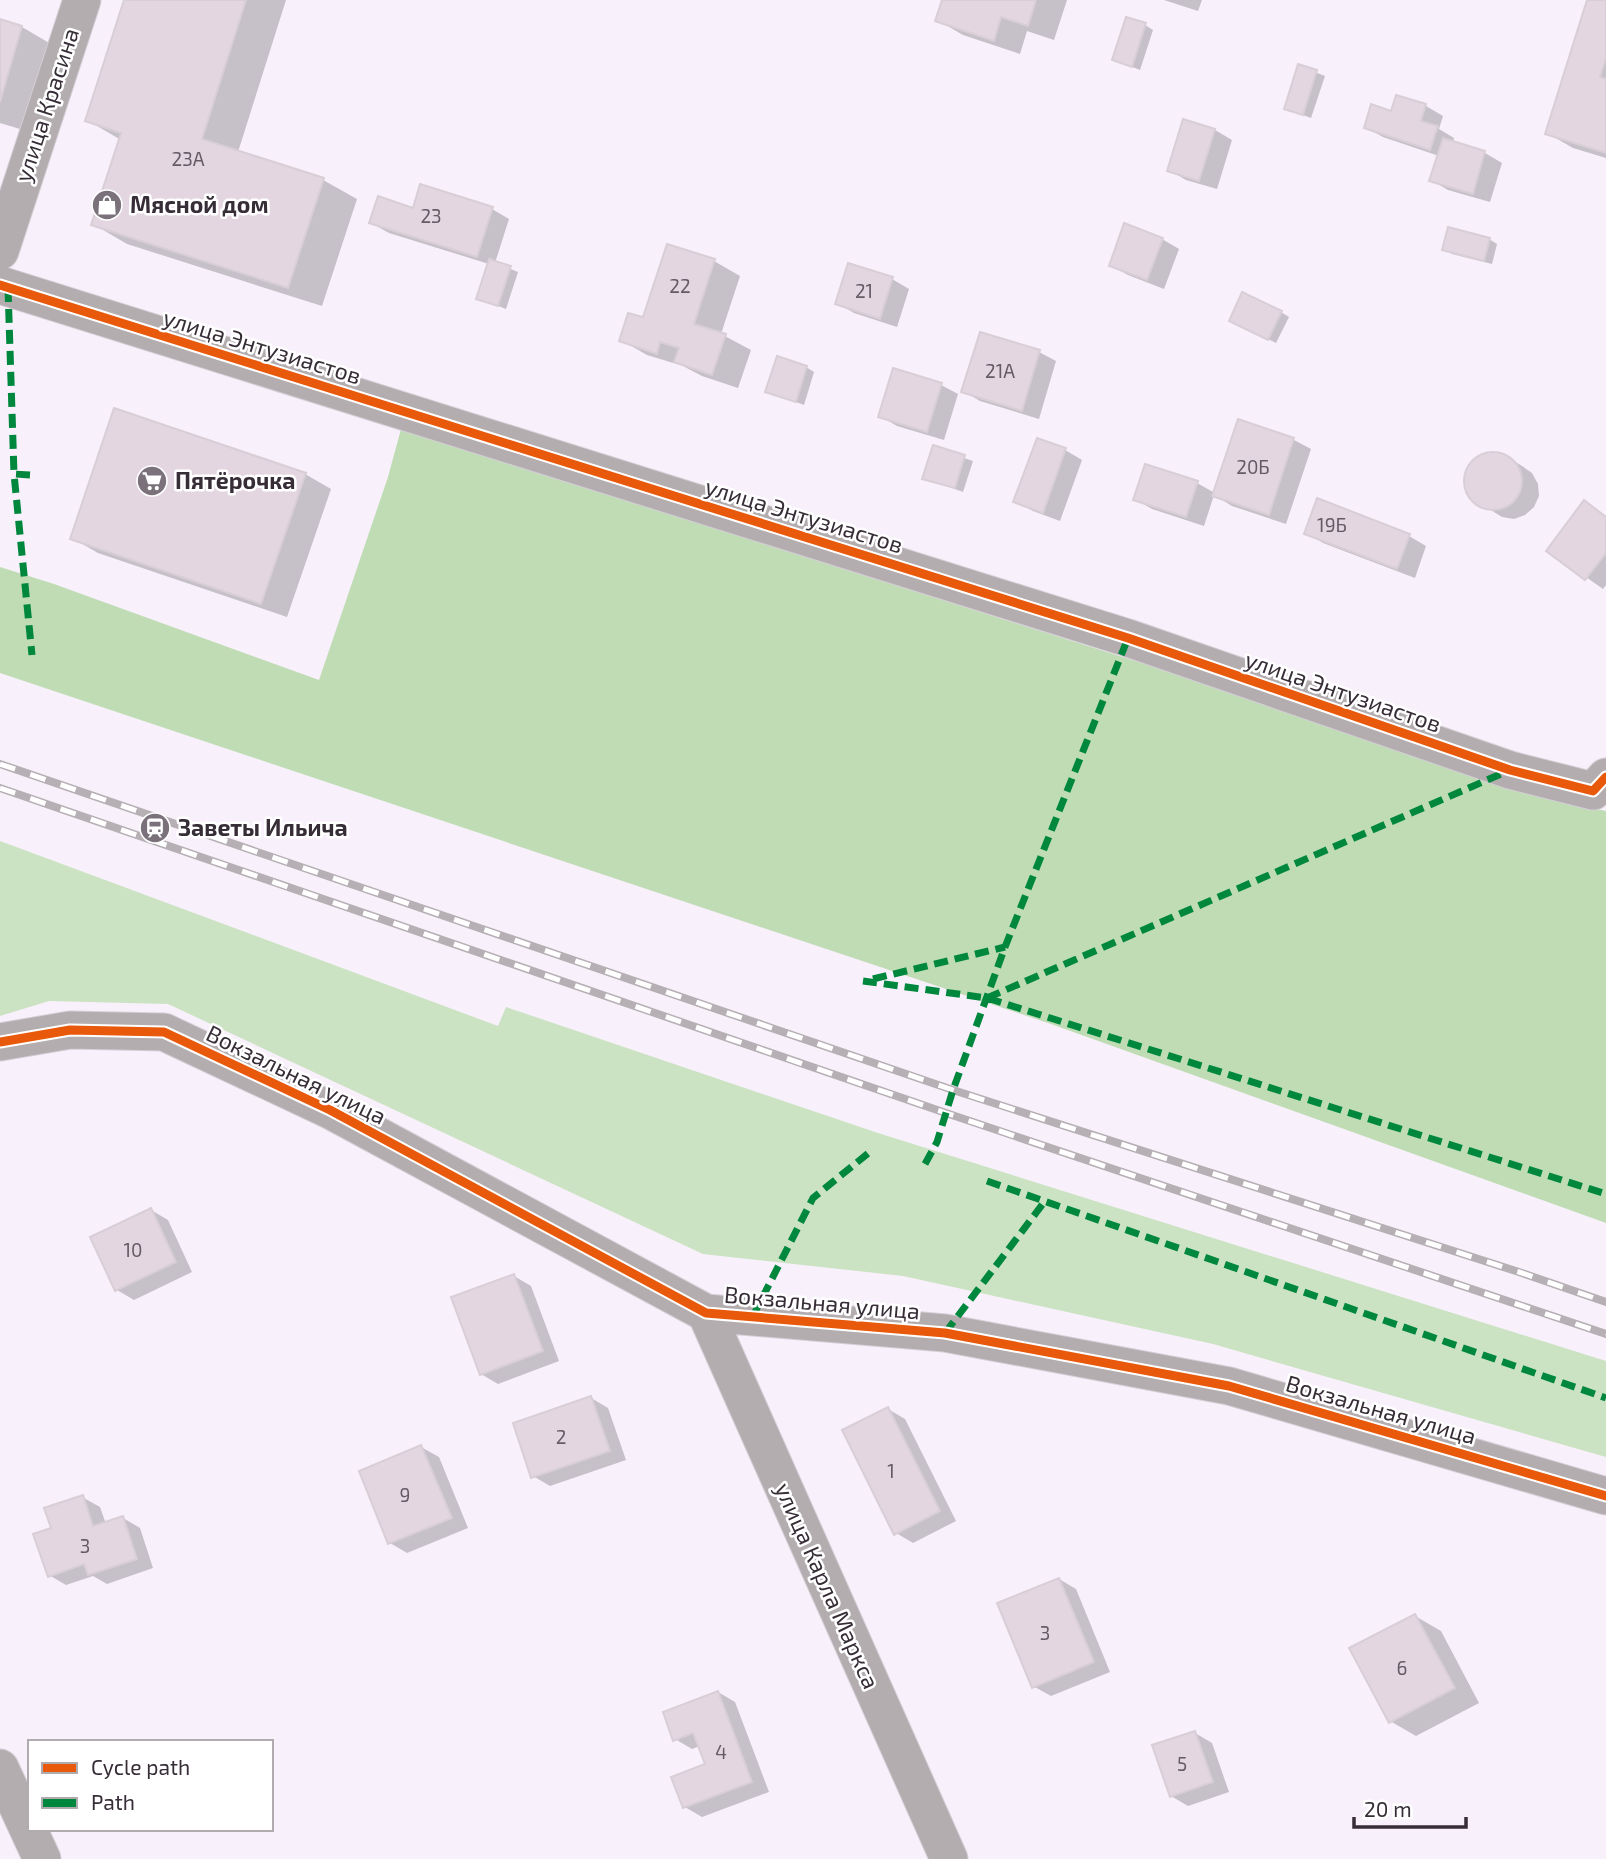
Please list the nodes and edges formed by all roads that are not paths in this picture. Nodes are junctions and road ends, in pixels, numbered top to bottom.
1 (82, 0) edge
2 (0, 251) edge
3 (0, 285) edge
4 (1600, 784) edge
5 (0, 1042) edge
6 (706, 1313) junction
7 (1606, 1496) edge
8 (0, 1768) edge
9 (28, 1829) edge
10 (29, 1831) edge
11 (42, 1859) edge
12 (949, 1859) edge

1 - 2 street, улица Красина
3 - 4 street, улица Энтузиастов
5 - 6 street, Вокзальная улица
6 - 7 street, Вокзальная улица
6 - 12 street, улица Карла Маркса
8 - 9 street
10 - 11 street

